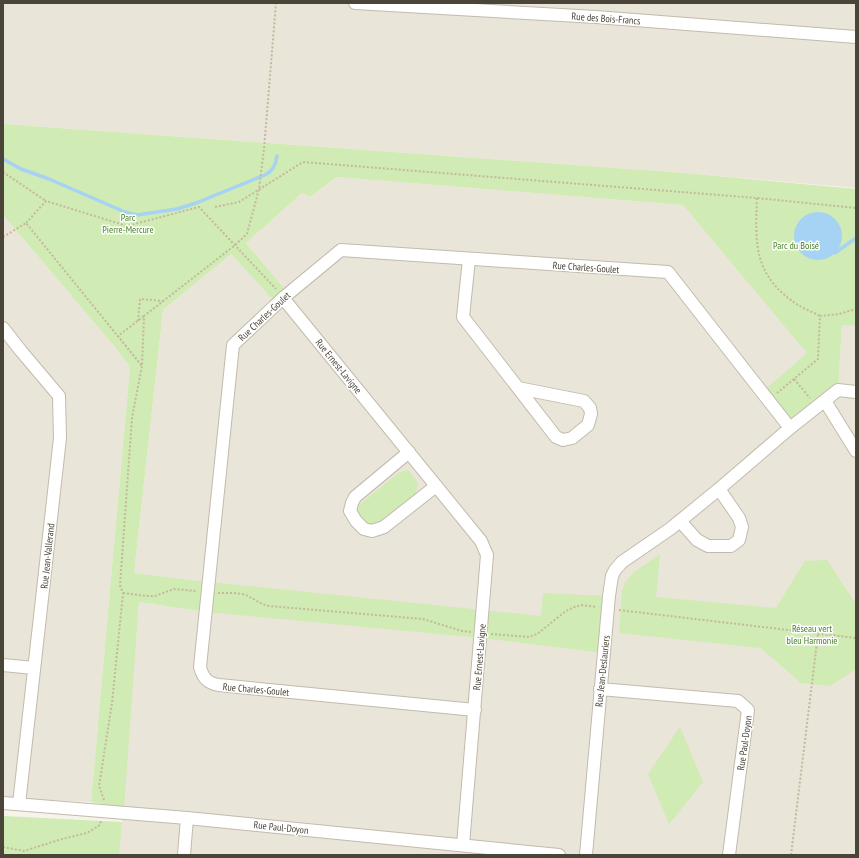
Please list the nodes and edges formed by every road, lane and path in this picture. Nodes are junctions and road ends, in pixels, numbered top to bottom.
1 (276, 3) edge
2 (355, 3) edge
3 (856, 37) edge
4 (3, 172) edge
5 (259, 189) junction
6 (757, 198) junction
7 (46, 200) junction
8 (215, 207) dead end
9 (856, 208) edge
10 (26, 223) junction
11 (3, 237) edge
12 (234, 246) junction
13 (469, 259) junction
14 (283, 298) junction
15 (163, 301) junction
16 (856, 309) edge
17 (144, 316) junction
18 (820, 316) junction
19 (138, 321) junction
20 (3, 328) edge
21 (142, 366) junction
22 (794, 379) junction
23 (518, 388) junction
24 (856, 392) edge
25 (769, 401) junction
26 (821, 404) junction
27 (790, 428) junction
28 (856, 451) edge
29 (409, 452) junction
30 (436, 486) junction
31 (718, 489) junction
32 (680, 521) junction
33 (818, 633) dead end
34 (3, 665) edge
35 (34, 668) junction
36 (600, 689) junction
37 (475, 710) junction
38 (3, 803) edge
39 (19, 804) junction
40 (103, 811) junction
41 (187, 818) junction
42 (463, 846) junction
43 (3, 847) edge
44 (184, 855) edge
45 (559, 855) edge
46 (586, 855) edge
47 (729, 855) edge
48 (791, 855) edge

1 - 5 path
2 - 3 street, Rue des Bois-Francs
4 - 7 path
5 - 6 path
5 - 8 path
5 - 12 path
6 - 9 path
6 - 18 path
7 - 10 path
7 - 12 path
10 - 11 path
10 - 21 path
12 - 14 path
12 - 15 path
13 - 14 street, Rue Charles-Goulet
13 - 23 street
13 - 25 street, Rue Charles-Goulet
14 - 29 street, Rue Ernest-Lavigne
14 - 37 street, Rue Charles-Goulet
15 - 17 path
15 - 19 path
16 - 18 path
17 - 19 path
17 - 21 path
18 - 22 path
19 - 21 path
20 - 35 street, Rue Jean-Vallerand
21 - 40 path
22 - 25 path
22 - 26 path
23 - 23 street
24 - 26 street, Rue Jean-Deslauriers
25 - 27 street, Rue Charles-Goulet
26 - 27 street, Rue Jean-Deslauriers
26 - 28 street
27 - 31 street, Rue Jean-Deslauriers
29 - 30 street, Rue Ernest-Lavigne
29 - 30 street
30 - 37 street, Rue Ernest-Lavigne
31 - 32 street, Rue Jean-Deslauriers
31 - 32 street
32 - 36 street, Rue Jean-Deslauriers
33 - 48 path
34 - 35 street
35 - 39 street, Rue Jean-Vallerand
36 - 46 street, Rue Jean-Deslauriers
36 - 47 street, Rue Paul-Doyon
37 - 42 street, Rue Ernest-Lavigne
38 - 39 street, Rue Paul-Doyon
39 - 40 street, Rue Paul-Doyon
40 - 41 street, Rue Paul-Doyon
40 - 43 path
41 - 42 street, Rue Paul-Doyon
41 - 44 street
42 - 45 street, Rue Paul-Doyon

